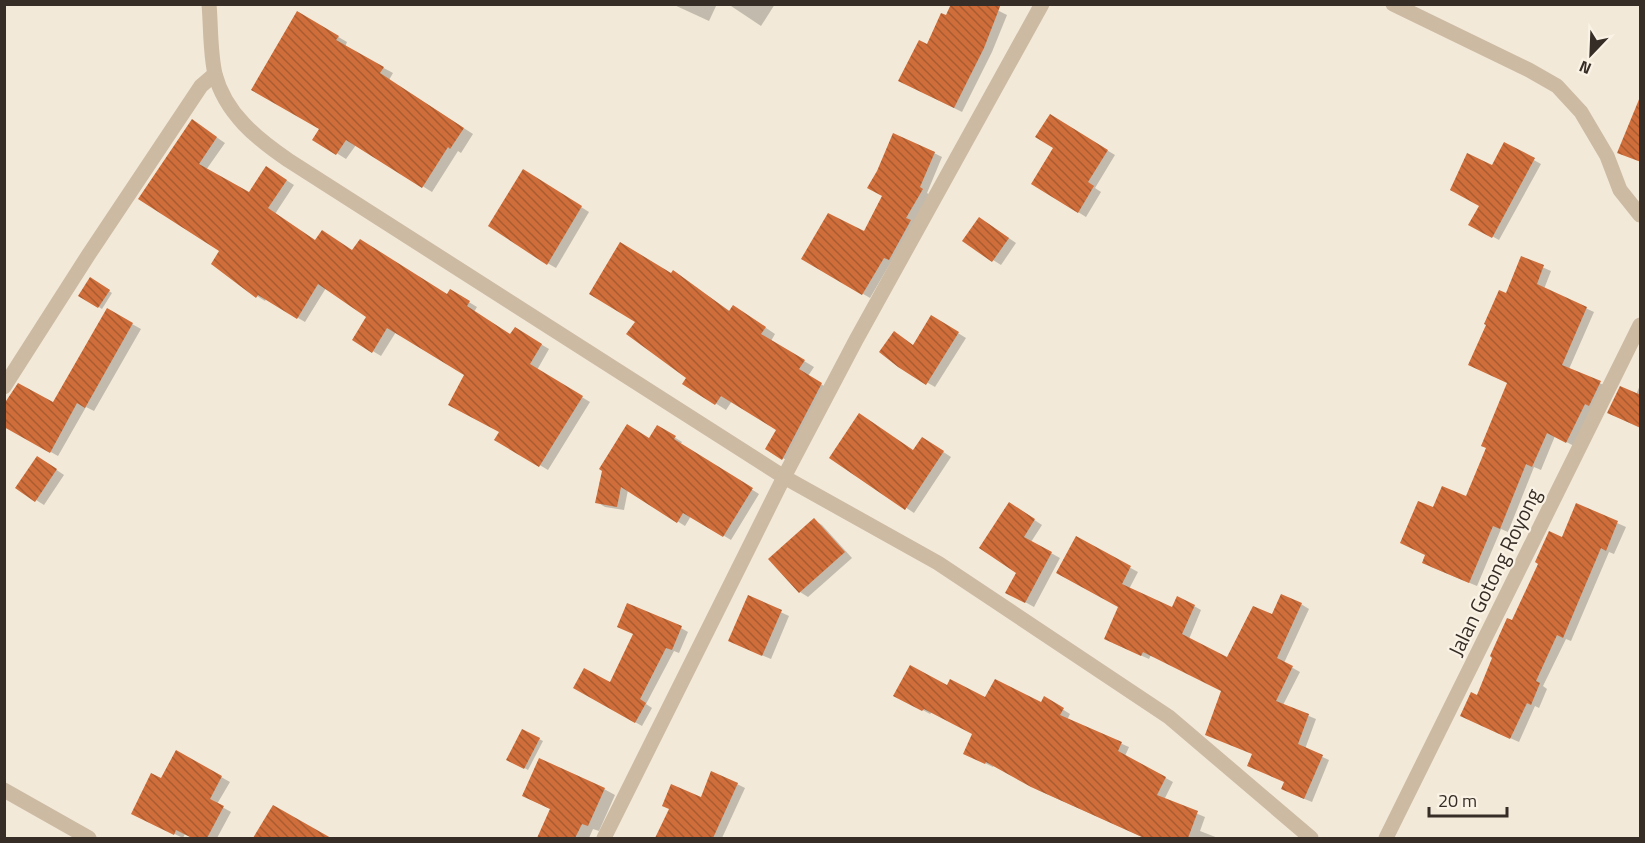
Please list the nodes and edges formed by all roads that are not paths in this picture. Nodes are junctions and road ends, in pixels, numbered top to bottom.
1 (208, 4) edge
2 (1042, 4) edge
3 (1393, 4) edge
4 (215, 74) junction
5 (1641, 215) edge
6 (1641, 324) edge
7 (4, 387) edge
8 (784, 477) junction
9 (4, 790) edge
10 (88, 838) edge
11 (604, 838) edge
12 (1311, 838) edge
13 (1386, 838) edge

1 - 4 street
2 - 8 street
3 - 5 street
4 - 7 street
4 - 8 street
6 - 13 street, Jalan Gotong Royong
8 - 11 street
8 - 12 street
9 - 10 street

